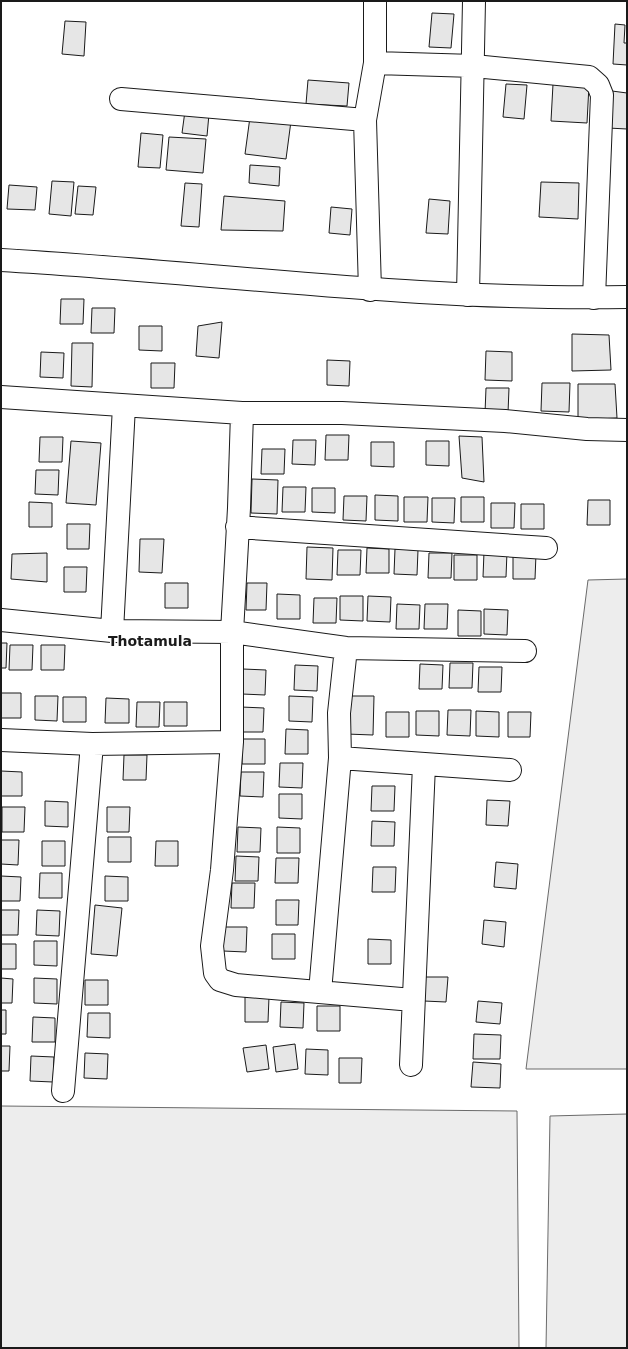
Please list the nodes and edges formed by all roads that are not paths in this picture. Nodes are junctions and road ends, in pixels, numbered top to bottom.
1 (376, 1) edge
2 (474, 1) edge
3 (375, 63) junction
4 (474, 66) junction
5 (121, 99) dead end
6 (365, 120) junction
7 (1, 260) edge
8 (370, 290) junction
9 (468, 295) junction
10 (627, 297) edge
11 (594, 298) junction
12 (1, 397) edge
13 (124, 406) junction
14 (242, 413) junction
15 (627, 430) edge
16 (237, 527) junction
17 (546, 548) dead end
18 (1, 620) edge
19 (112, 631) junction
20 (232, 632) junction
21 (346, 648) junction
22 (525, 651) dead end
23 (1, 740) edge
24 (232, 742) junction
25 (92, 744) junction
26 (340, 758) junction
27 (424, 765) junction
28 (510, 770) dead end
29 (320, 992) junction
30 (414, 1000) junction
31 (411, 1065) dead end
32 (63, 1091) dead end

1 - 3 main road
2 - 4 main road
3 - 4 main road
3 - 6 main road
4 - 9 main road
4 - 11 main road
5 - 6 main road
6 - 8 main road
7 - 8 main road
8 - 9 main road
9 - 11 main road
10 - 11 main road
12 - 13 main road
13 - 14 main road
13 - 19 main road
14 - 15 main road
14 - 16 main road
16 - 17 main road
16 - 20 main road
18 - 19 main road
19 - 20 main road
20 - 21 main road
20 - 24 main road
21 - 22 main road
21 - 26 main road
23 - 25 main road
24 - 25 main road
24 - 29 main road
25 - 32 main road
26 - 27 main road
26 - 29 main road
27 - 28 main road
27 - 30 main road
29 - 30 main road
30 - 31 main road

